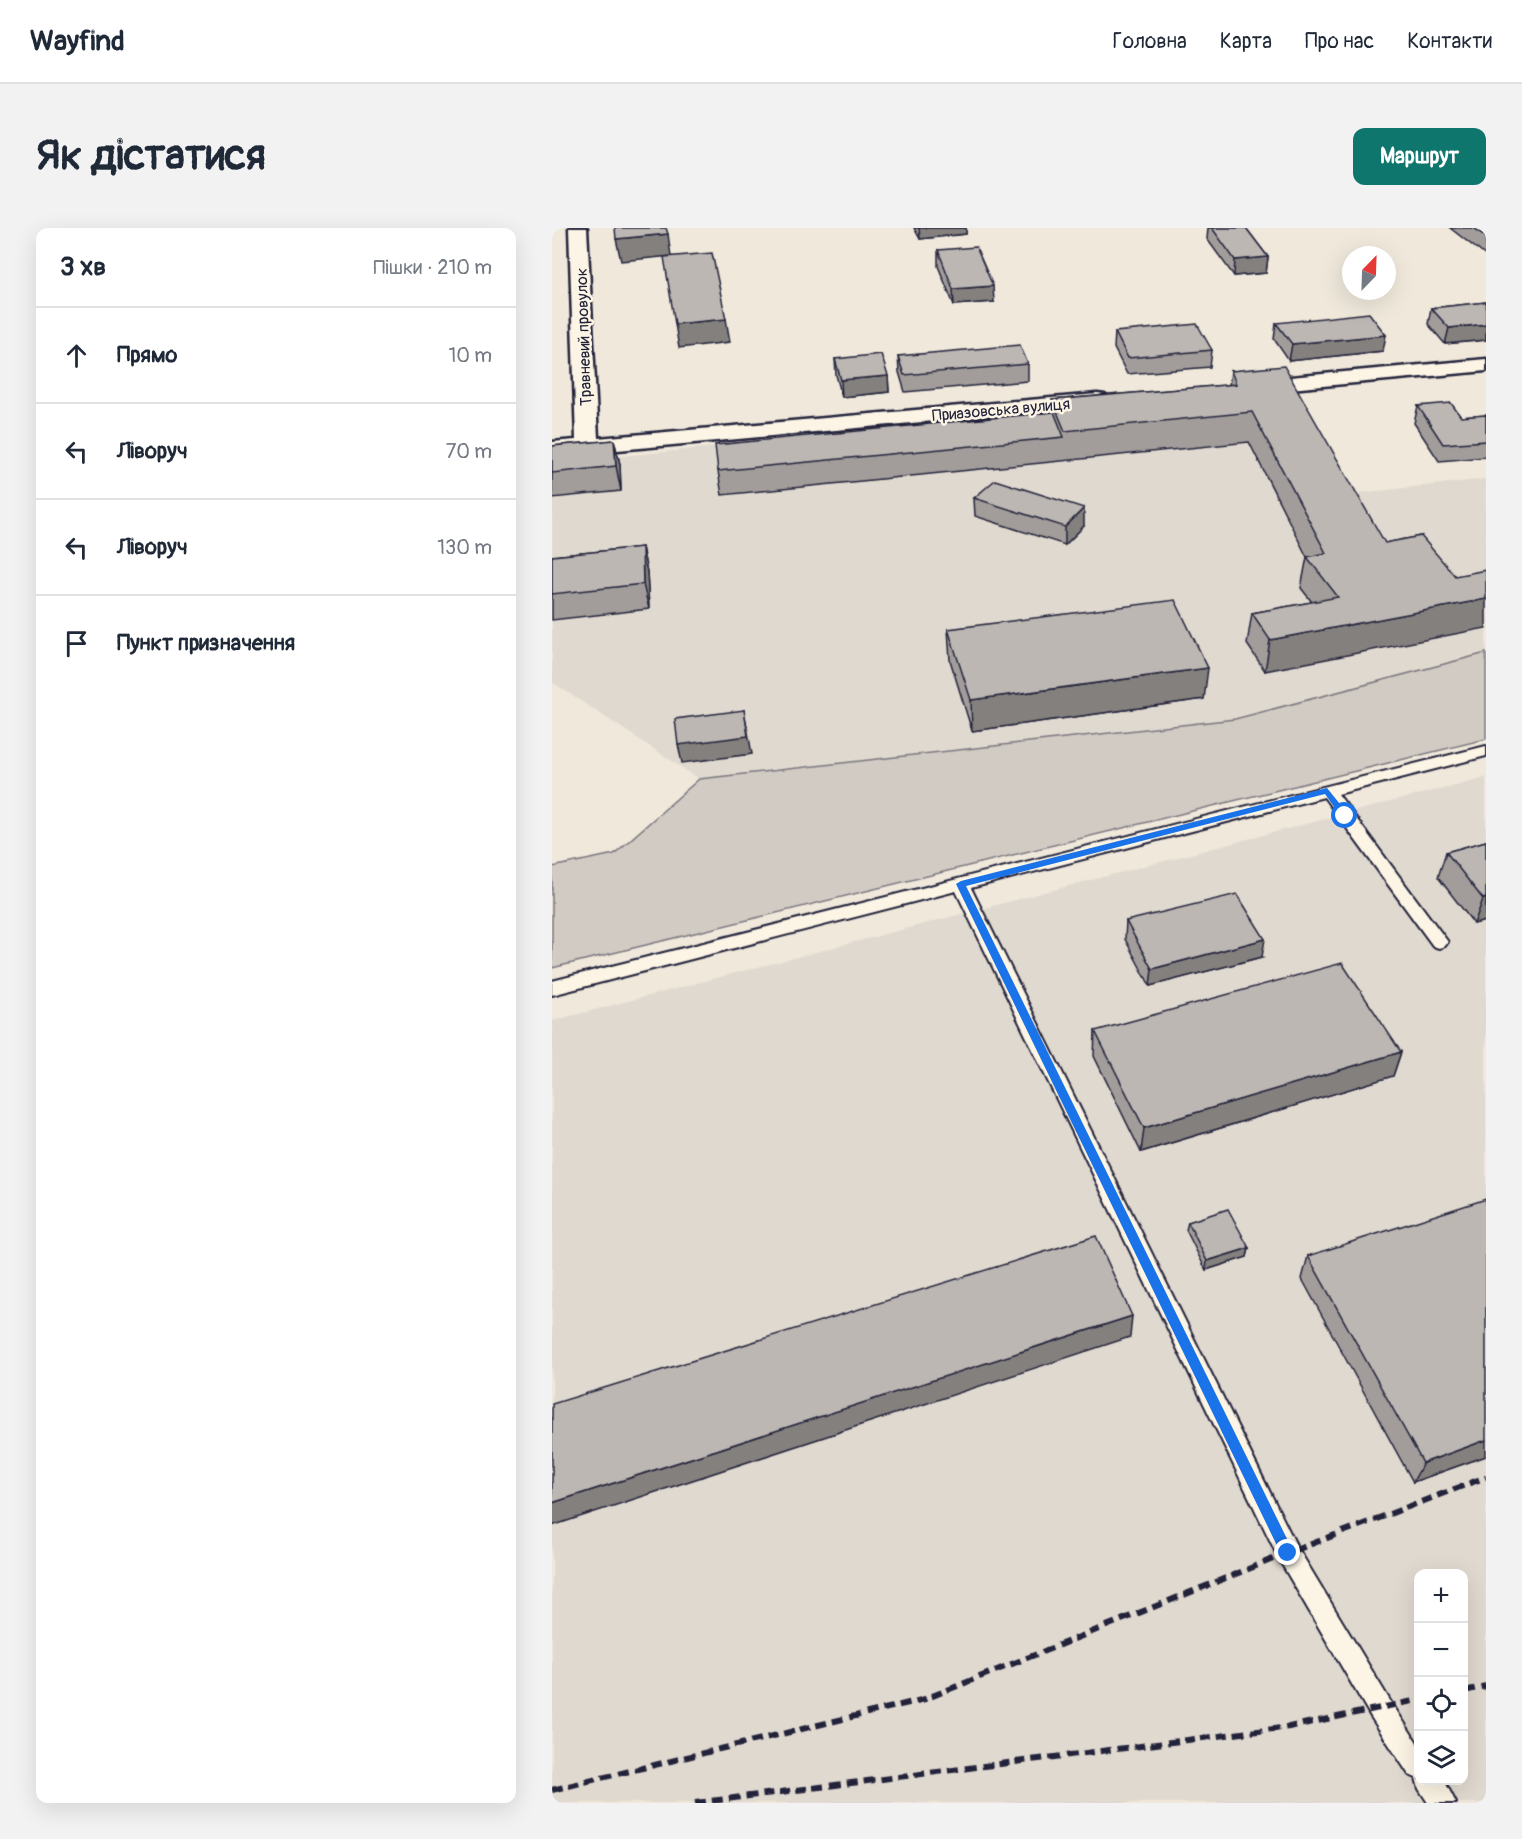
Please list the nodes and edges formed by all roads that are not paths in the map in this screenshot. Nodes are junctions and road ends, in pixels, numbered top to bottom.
1 (579, 228) edge
2 (1486, 365) edge
3 (1226, 388) edge
4 (1119, 398) edge
5 (587, 446) junction
6 (552, 449) edge
7 (1486, 751) edge
8 (1327, 791) junction
9 (961, 884) junction
10 (1439, 942) dead end
11 (552, 988) edge
12 (1414, 1759) edge
13 (1431, 1785) edge
14 (1443, 1803) edge

1 - 5 street, Травневий провулок
2 - 3 street
4 - 5 street, Приазовська вулиця
5 - 6 street, Приазовська вулиця
7 - 8 lane
8 - 9 lane
8 - 10 lane
9 - 11 lane
9 - 12 lane
13 - 14 lane

